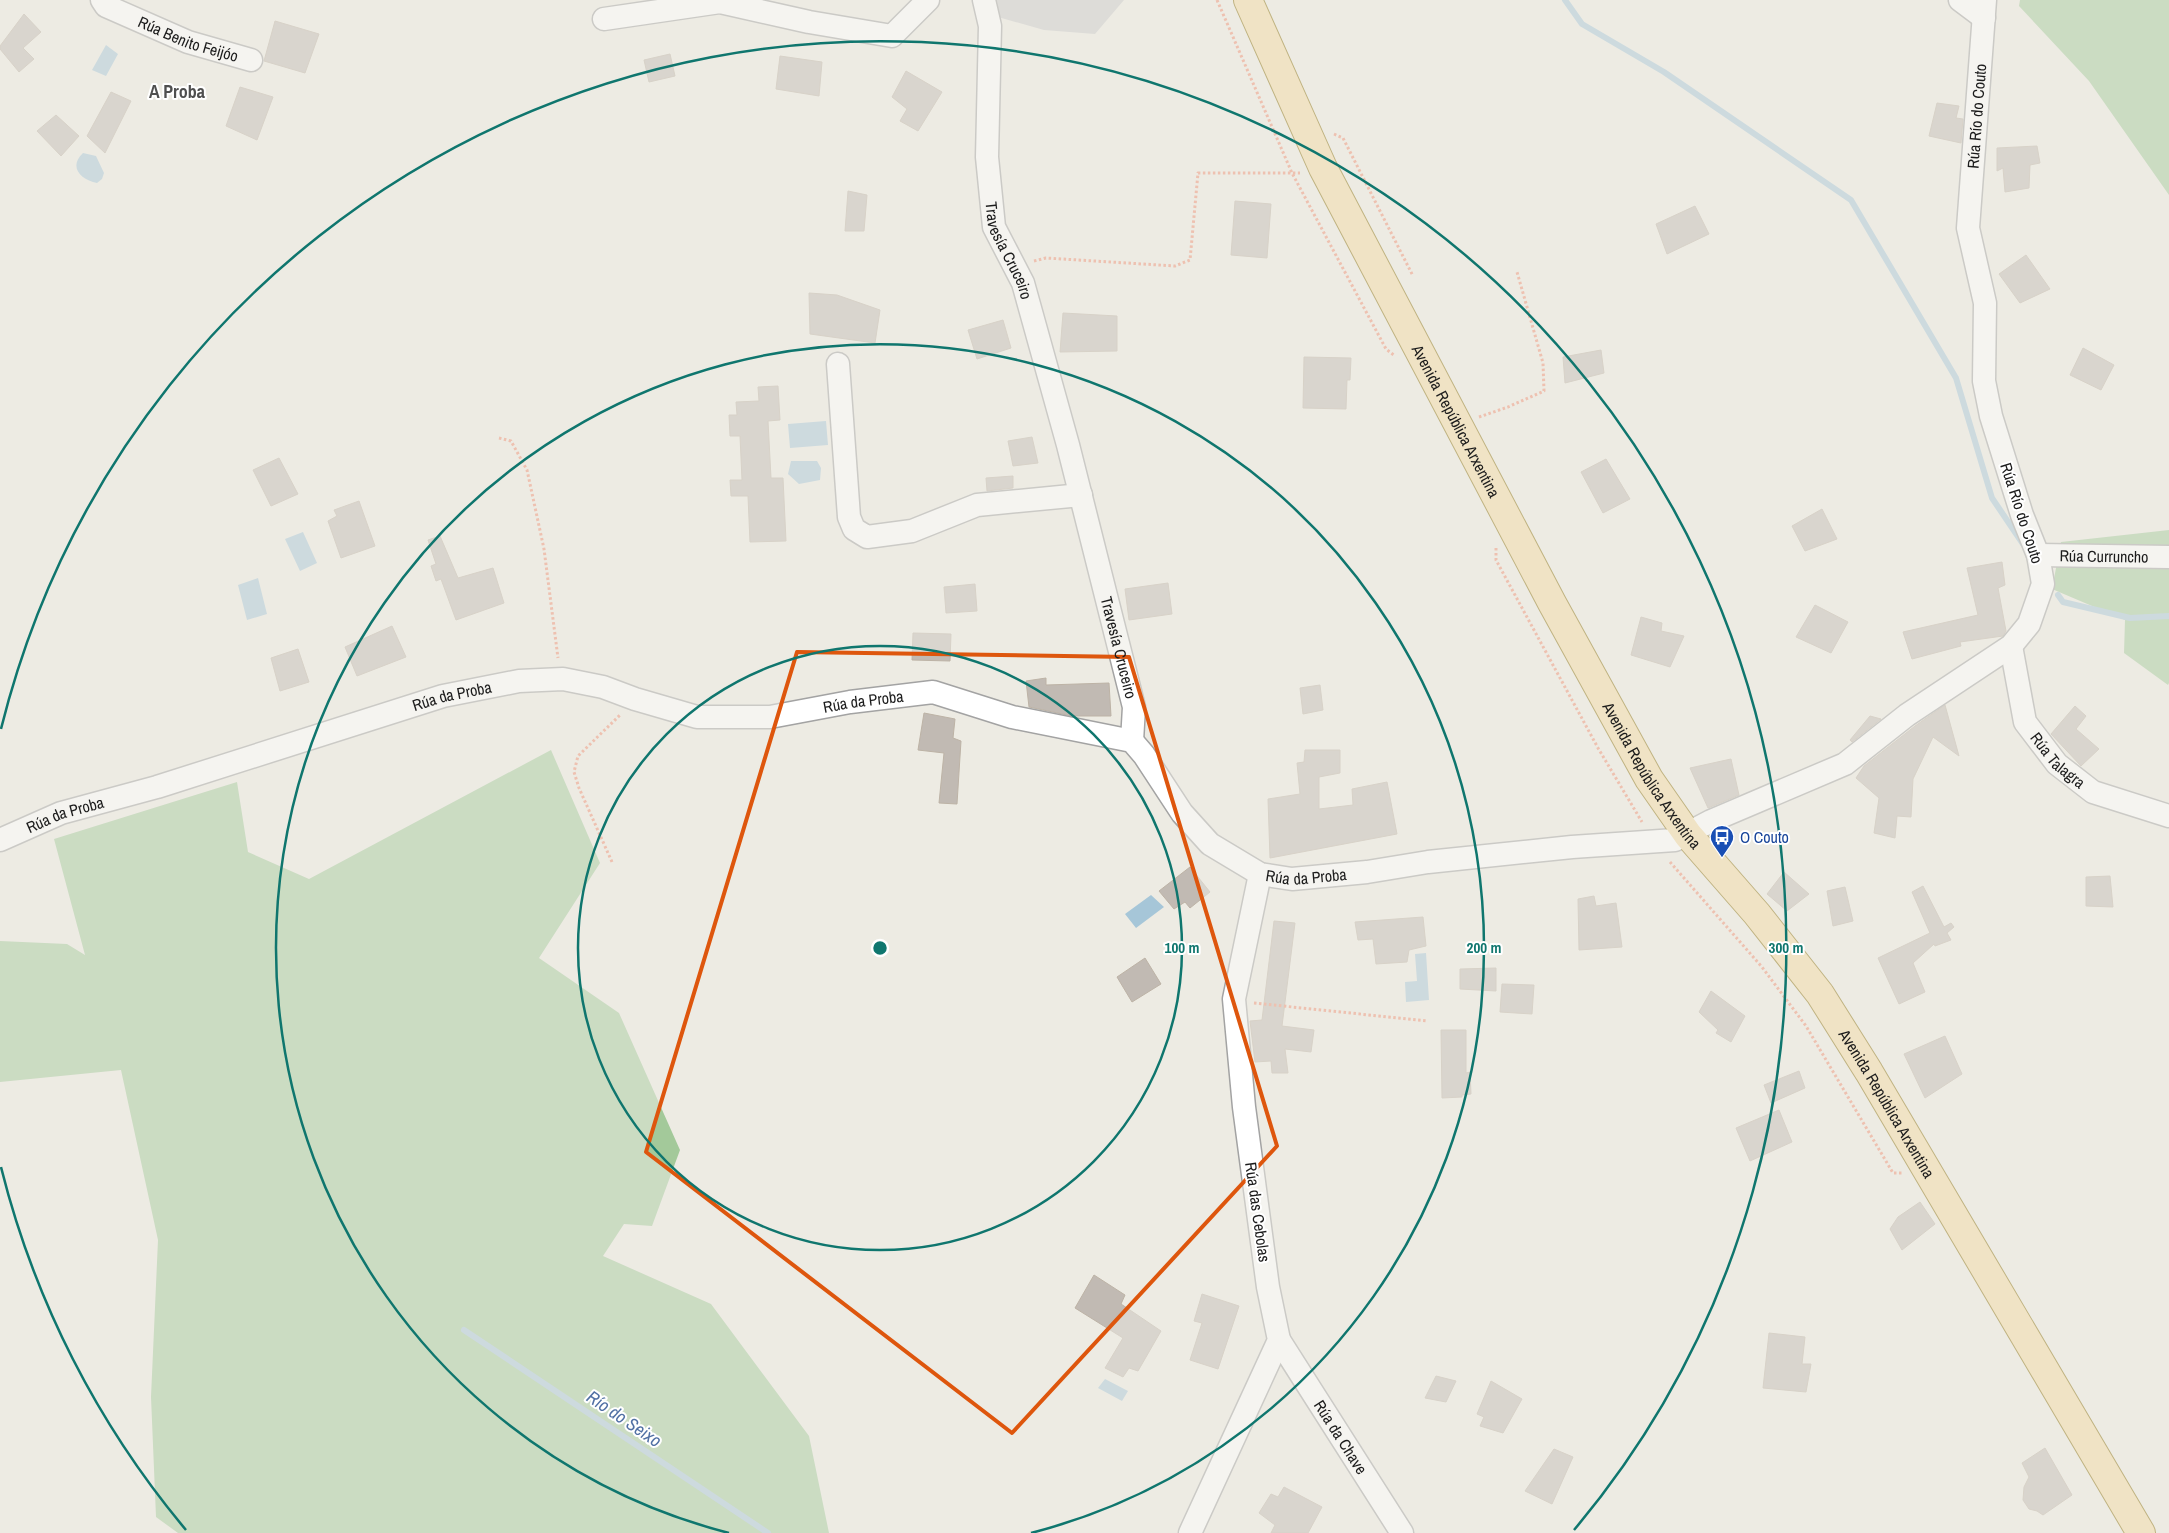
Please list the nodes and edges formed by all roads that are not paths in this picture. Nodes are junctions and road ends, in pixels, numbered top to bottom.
1 (102, 0) edge
2 (928, 0) edge
3 (984, 0) edge
4 (1248, 0) edge
5 (1960, 0) edge
6 (1985, 9) edge
7 (604, 19) dead end
8 (251, 60) dead end
9 (838, 364) dead end
10 (1081, 495) junction
11 (2038, 555) junction
12 (2169, 557) edge
13 (2011, 646) junction
14 (1132, 741) junction
15 (2169, 816) edge
16 (1688, 835) junction
17 (0, 840) edge
18 (1260, 874) junction
19 (1279, 1340) junction
20 (1190, 1533) edge
21 (1402, 1533) edge
22 (2141, 1533) edge

1 - 8 street, Rúa Benito Feijóo
2 - 7 street
3 - 10 street, Travesía Cruceiro
4 - 16 main road, Avenida República Arxentina
5 - 6 street
6 - 11 street, Rúa Río do Couto
9 - 10 street
10 - 14 street, Travesía Cruceiro
11 - 12 street, Rúa Curruncho
11 - 13 street, Rúa Río do Couto
13 - 15 street, Rúa Talagra
13 - 16 street, Rúa Río do Couto
14 - 17 street, Rúa da Proba
14 - 18 street, Rúa da Proba
16 - 18 street, Rúa da Proba
16 - 22 main road, Avenida República Arxentina
18 - 19 street, Rúa das Cebolas
19 - 20 street
19 - 21 street, Rúa da Chave

